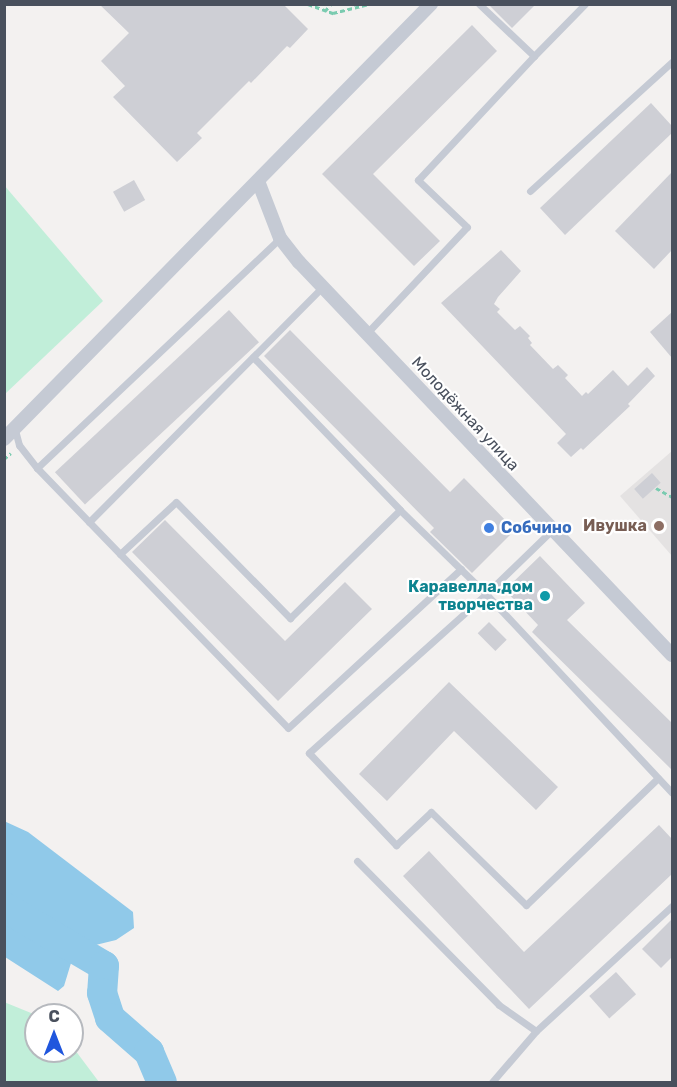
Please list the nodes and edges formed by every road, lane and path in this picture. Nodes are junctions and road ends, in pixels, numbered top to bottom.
1 (308, 4) edge
2 (331, 4) edge
3 (368, 4) edge
4 (479, 4) edge
5 (585, 4) edge
6 (424, 7) edge
7 (325, 11) junction
8 (534, 56) junction
9 (672, 62) edge
10 (258, 181) junction
11 (530, 191) dead end
12 (280, 238) junction
13 (322, 287) junction
14 (366, 334) junction
15 (253, 357) junction
16 (10, 435) edge
17 (37, 468) junction
18 (656, 488) dead end
19 (672, 497) edge
20 (400, 510) junction
21 (89, 522) junction
22 (552, 530) junction
23 (120, 554) junction
24 (461, 569) junction
25 (486, 594) junction
26 (672, 655) edge
27 (658, 778) junction
28 (672, 793) edge
29 (357, 861) dead end
30 (672, 906) edge
31 (536, 1031) junction
32 (492, 1083) edge

1 - 7 path
2 - 7 path
3 - 7 path
4 - 8 lane
5 - 8 lane
6 - 10 street
8 - 14 lane
9 - 11 lane
10 - 12 street, Молодёжная улица
10 - 16 street
12 - 13 street, Молодёжная улица
12 - 17 lane
13 - 14 street, Молодёжная улица
13 - 15 lane
14 - 22 street, Молодёжная улица
15 - 20 lane
15 - 21 lane
16 - 17 lane
17 - 21 lane
18 - 19 path
20 - 23 lane
20 - 24 lane
21 - 23 lane
22 - 25 lane
22 - 26 street, Молодёжная улица
23 - 24 lane
24 - 25 lane
25 - 27 lane
25 - 27 lane
27 - 28 lane
29 - 31 lane
30 - 31 lane
31 - 32 lane

